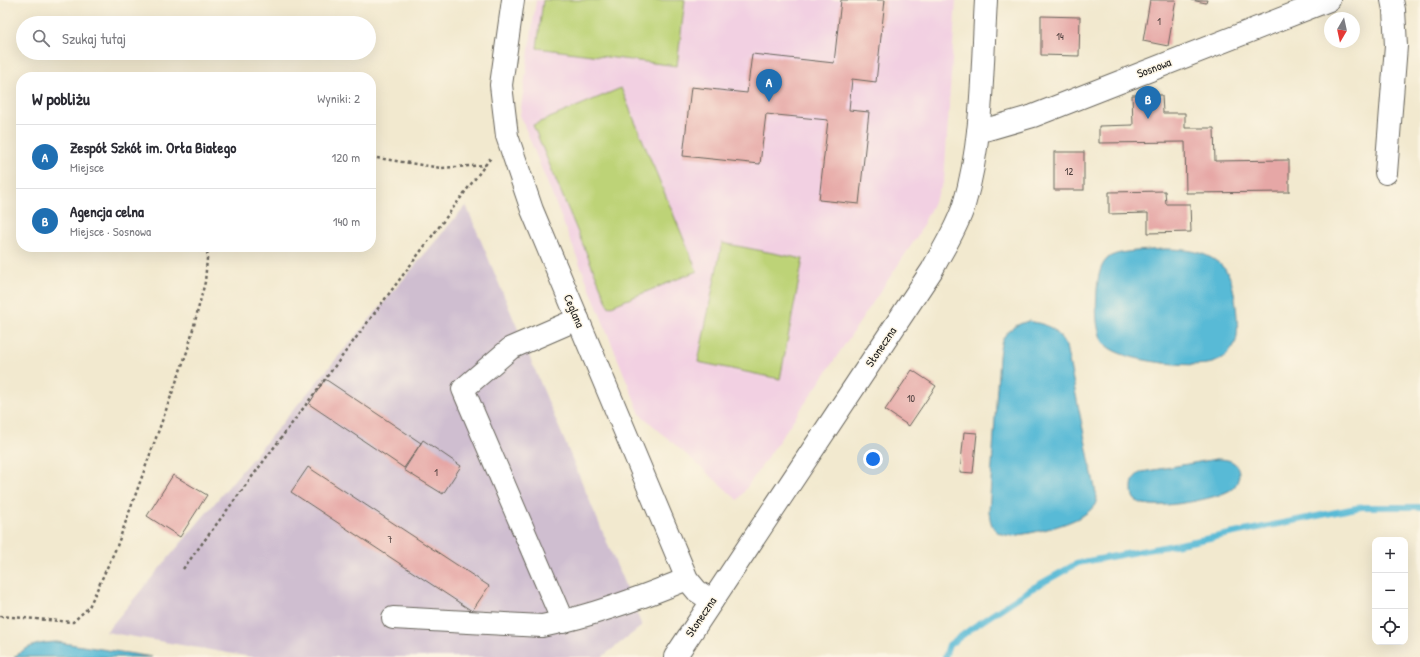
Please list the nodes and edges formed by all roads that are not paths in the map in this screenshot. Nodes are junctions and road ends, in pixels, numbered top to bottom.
1 (513, 0) edge
2 (986, 0) edge
3 (1329, 0) edge
4 (1392, 0) edge
5 (978, 132) junction
6 (1386, 173) dead end
7 (578, 319) junction
8 (687, 579) junction
9 (712, 601) junction
10 (393, 618) dead end
11 (563, 622) junction
12 (675, 657) edge

1 - 7 street, Ceglana
2 - 5 street, Słoneczna
3 - 5 street, Sosnowa
4 - 6 street
5 - 9 street, Słoneczna
7 - 8 street, Ceglana
7 - 11 street
8 - 9 street, Ceglana
8 - 11 street
9 - 12 street, Słoneczna
10 - 11 street

